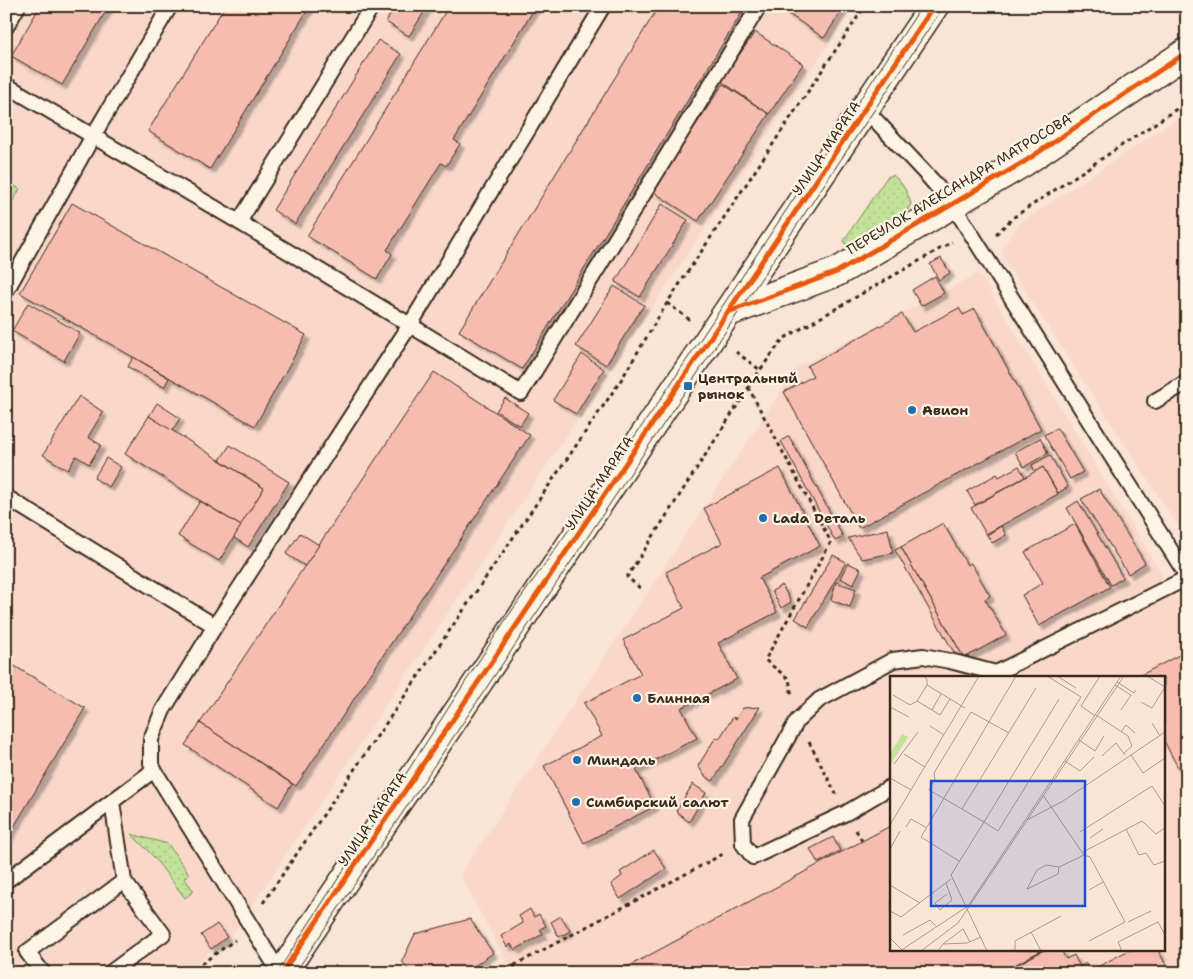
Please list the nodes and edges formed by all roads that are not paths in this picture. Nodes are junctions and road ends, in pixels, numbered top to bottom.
1 (18, 6) edge
2 (170, 6) edge
3 (372, 6) edge
4 (603, 6) edge
5 (759, 6) edge
6 (934, 6) edge
7 (6, 27) edge
8 (1187, 52) edge
9 (6, 85) edge
10 (865, 109) junction
11 (93, 136) junction
12 (953, 205) junction
13 (239, 222) junction
14 (6, 291) edge
15 (730, 311) junction
16 (410, 325) junction
17 (1187, 382) edge
18 (1154, 401) dead end
19 (6, 497) edge
20 (1182, 558) edge
21 (1187, 577) edge
22 (215, 626) junction
23 (996, 675) edge
24 (154, 770) junction
25 (890, 787) edge
26 (112, 802) junction
27 (6, 881) edge
28 (124, 881) junction
29 (42, 973) edge
30 (110, 973) edge
31 (281, 973) edge

1 - 7 lane
2 - 11 lane
3 - 13 lane
4 - 16 lane
5 - 16 lane
6 - 10 street, УЛИЦА МАРАТА
8 - 12 street, ПЕРЕУЛОК АЛЕКСАНДРА МАТРОСОВА
9 - 11 lane
10 - 12 lane
10 - 15 street, УЛИЦА МАРАТА
11 - 13 lane
11 - 14 lane
12 - 15 street, ПЕРЕУЛОК АЛЕКСАНДРА МАТРОСОВА
12 - 20 lane
13 - 16 lane
15 - 31 street, УЛИЦА МАРАТА
16 - 22 lane
17 - 18 lane
19 - 22 lane
20 - 21 lane
21 - 23 lane
22 - 24 lane
23 - 25 lane
24 - 26 lane
24 - 31 lane
26 - 27 lane
26 - 28 lane
28 - 29 lane
28 - 30 lane

